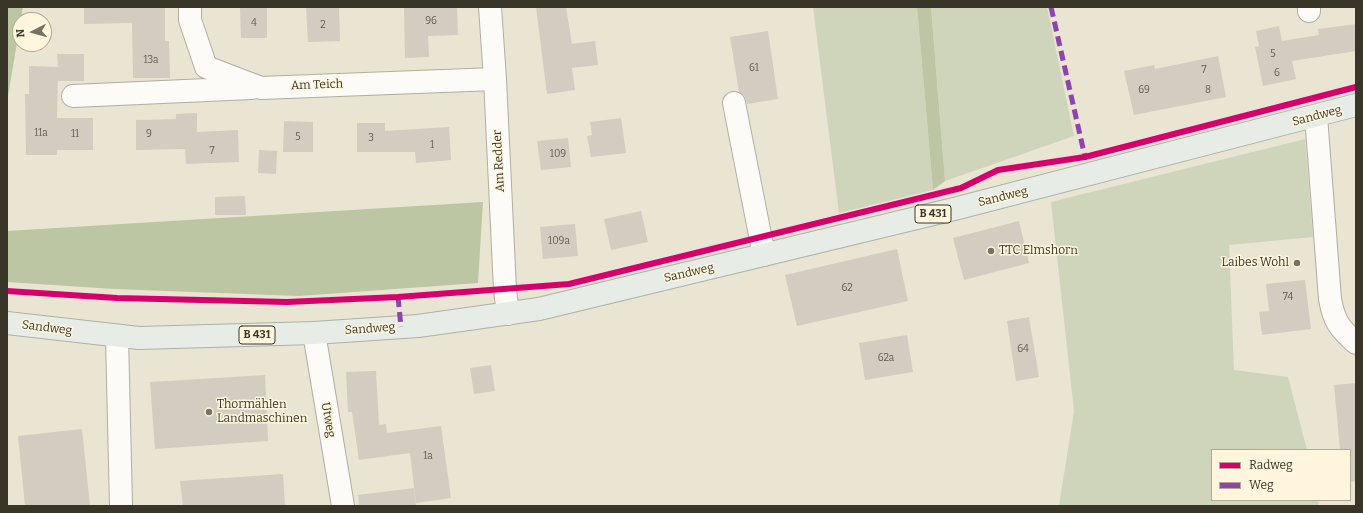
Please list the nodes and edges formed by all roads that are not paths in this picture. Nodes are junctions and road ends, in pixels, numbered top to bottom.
1 (190, 7) edge
2 (490, 7) edge
3 (495, 79) junction
4 (261, 88) junction
5 (73, 96) dead end
6 (734, 103) dead end
7 (1356, 105) edge
8 (1316, 116) junction
9 (764, 255) junction
10 (508, 314) junction
11 (7, 323) edge
12 (314, 333) junction
13 (117, 337) junction
14 (1356, 342) edge
15 (121, 506) edge
16 (343, 506) edge

1 - 4 street, Am Teich
2 - 3 street, Am Redder
3 - 4 street, Am Teich
3 - 10 street, Am Redder
4 - 5 street
6 - 9 street
7 - 8 main road, Sandweg / B 431
8 - 9 main road, Sandweg / B 431
8 - 14 street
9 - 10 main road, Sandweg / B 431
10 - 12 main road, Sandweg / B 431
11 - 13 main road, Sandweg / B 431
12 - 13 main road, Sandweg / B 431
12 - 16 street, Utweg
13 - 15 street

